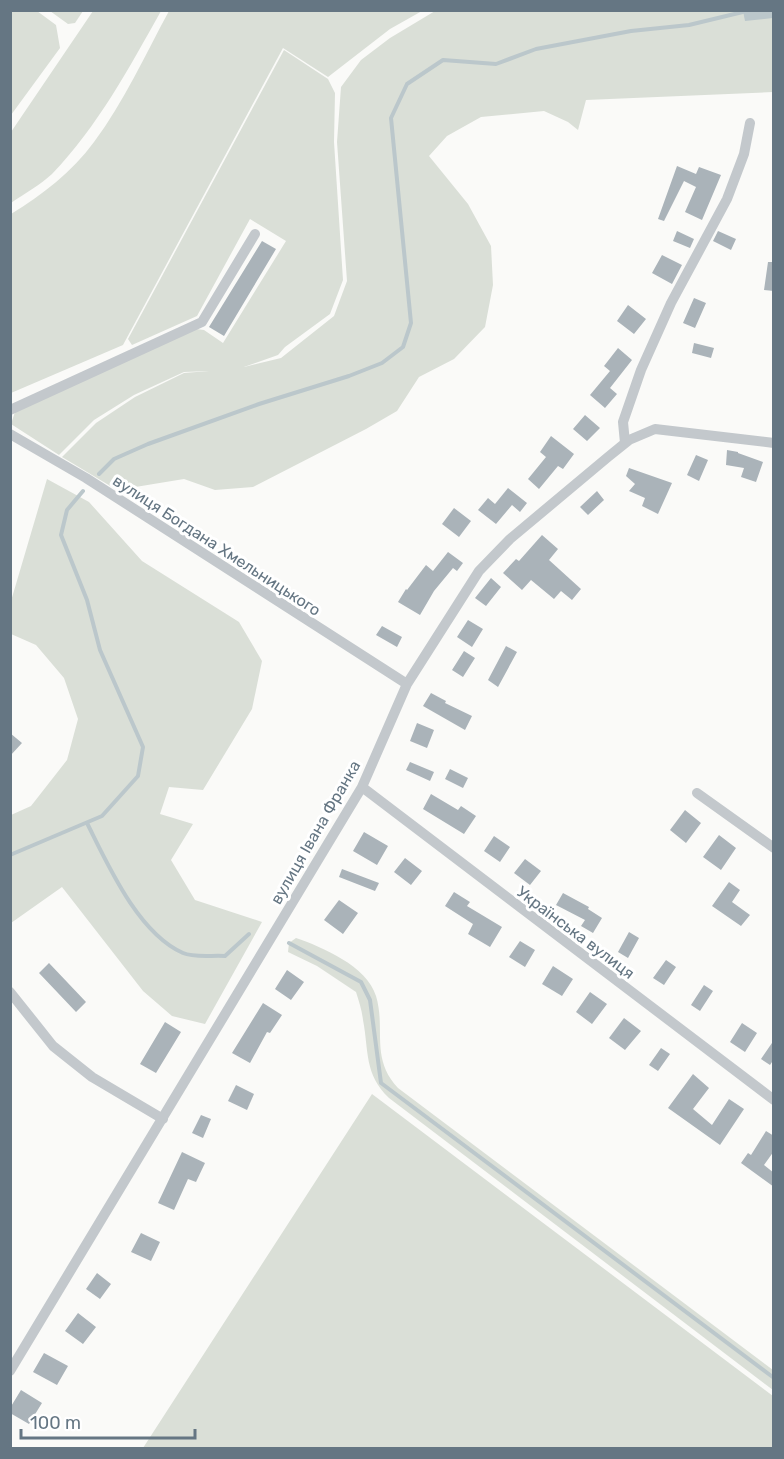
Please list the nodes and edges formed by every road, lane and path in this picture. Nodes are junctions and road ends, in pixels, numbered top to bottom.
1 (750, 123) dead end
2 (255, 234) dead end
3 (10, 410) edge
4 (10, 434) edge
5 (626, 443) junction
6 (774, 443) edge
7 (407, 684) junction
8 (362, 787) junction
9 (697, 793) dead end
10 (774, 848) edge
11 (10, 992) edge
12 (774, 1100) edge
13 (163, 1119) junction
14 (10, 1371) edge

1 - 5 street
2 - 3 street
4 - 7 street, вулиця Богдана Хмельницького
5 - 6 street, вулиця Івана Франка
5 - 7 street, вулиця Івана Франка
7 - 8 street, вулиця Івана Франка
8 - 12 street, Українська вулиця
8 - 13 street, вулиця Івана Франка
9 - 10 street
11 - 13 street
13 - 14 street, вулиця Івана Франка

